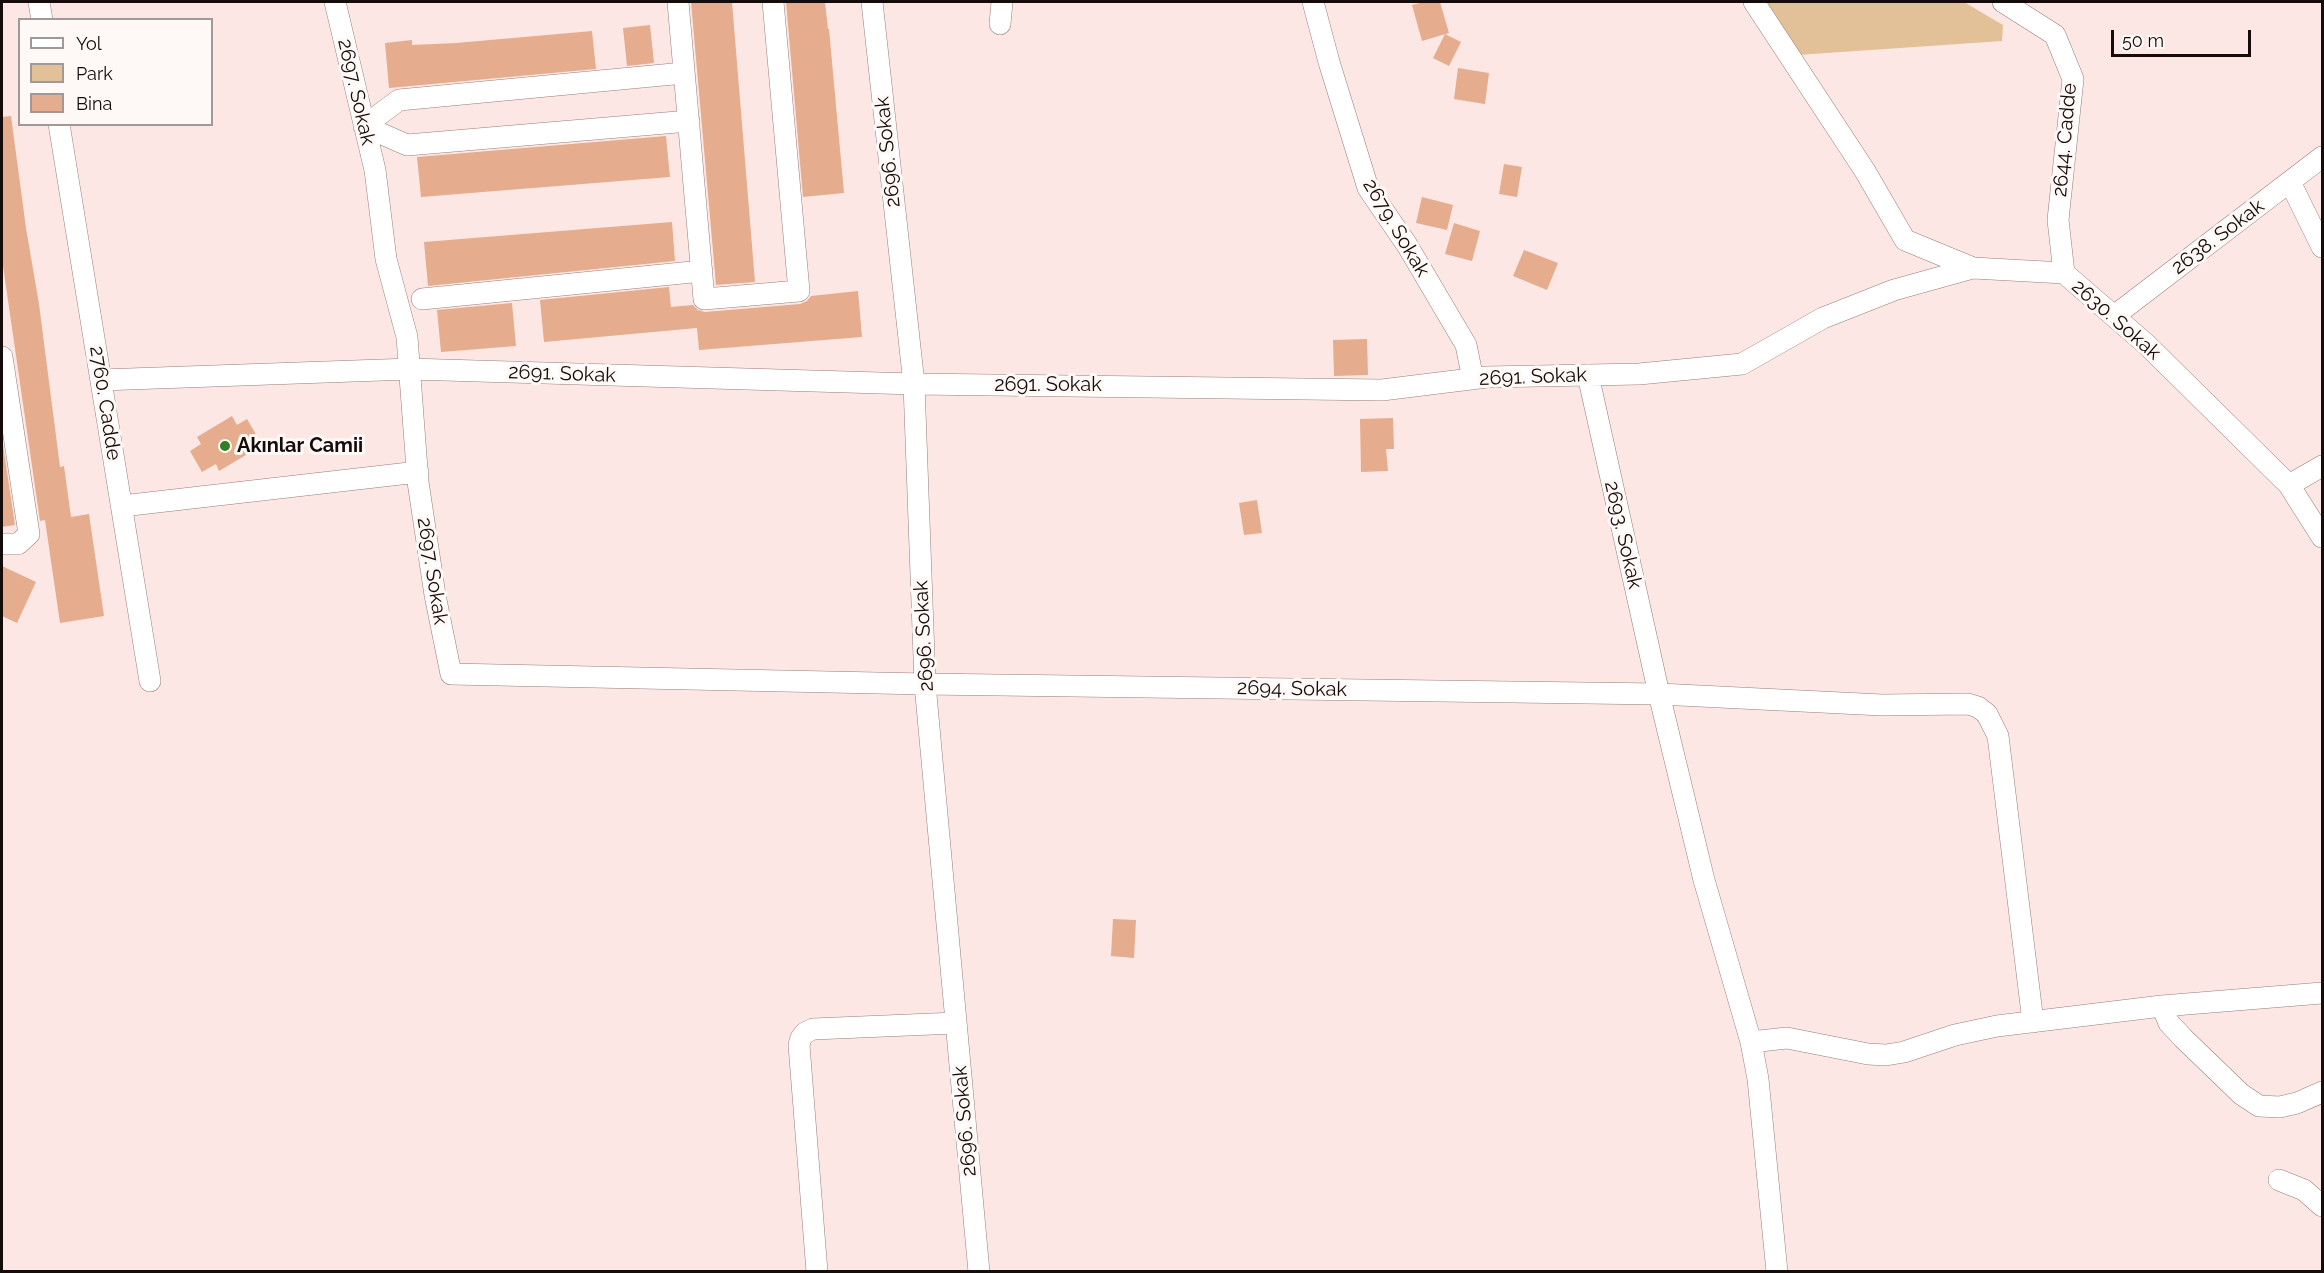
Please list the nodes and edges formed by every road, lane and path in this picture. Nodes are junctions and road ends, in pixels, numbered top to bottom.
1 (39, 2) edge
2 (335, 2) edge
3 (678, 2) edge
4 (773, 2) edge
5 (872, 2) edge
6 (1002, 2) edge
7 (1313, 2) edge
8 (1754, 2) edge
9 (2003, 2) edge
10 (42, 18) edge
11 (1000, 24) dead end
12 (684, 73) junction
13 (689, 121) junction
14 (59, 126) edge
15 (364, 126) junction
16 (2322, 157) edge
17 (2290, 182) junction
18 (2322, 247) edge
19 (1973, 268) junction
20 (702, 271) junction
21 (2064, 273) junction
22 (422, 299) dead end
23 (2114, 316) junction
24 (2, 357) edge
25 (410, 369) junction
26 (1588, 375) junction
27 (1473, 379) junction
28 (101, 380) junction
29 (914, 384) junction
30 (2322, 465) edge
31 (418, 472) junction
32 (2289, 485) junction
33 (122, 506) junction
34 (2322, 537) edge
35 (2, 544) edge
36 (150, 681) dead end
37 (925, 684) junction
38 (1659, 694) junction
39 (2322, 993) edge
40 (2162, 1006) junction
41 (2032, 1022) junction
42 (956, 1023) junction
43 (1751, 1042) junction
44 (2322, 1092) edge
45 (2279, 1180) dead end
46 (2322, 1206) edge
47 (817, 1272) edge
48 (979, 1272) edge
49 (1777, 1272) edge

1 - 10 street
2 - 15 street, 2697. Sokak
3 - 12 street
4 - 20 street
5 - 29 street, 2696. Sokak
6 - 11 street
7 - 27 street, 2679. Sokak
8 - 19 street, 2630. Sokak
9 - 21 street, 2644. Cadde
12 - 13 street
12 - 15 street
13 - 15 street
13 - 20 street
14 - 28 street, 2760. Cadde
15 - 25 street, 2697. Sokak
16 - 17 street, 2638. Sokak
17 - 18 street
17 - 23 street, 2638. Sokak
19 - 21 street, 2630. Sokak
19 - 26 street, 2691. Sokak
20 - 22 street
21 - 23 street, 2630. Sokak
23 - 32 street, 2630. Sokak
24 - 35 street
25 - 28 street, 2691. Sokak
25 - 29 street, 2691. Sokak
25 - 31 street, 2697. Sokak
26 - 27 street, 2691. Sokak
26 - 38 street, 2693. Sokak
27 - 29 street, 2691. Sokak
28 - 33 street, 2760. Cadde
29 - 37 street, 2696. Sokak
30 - 32 street
31 - 33 street
31 - 37 street, 2697. Sokak
32 - 34 street, 2630. Sokak
33 - 36 street, 2760. Cadde
37 - 38 street, 2694. Sokak
37 - 42 street, 2696. Sokak
38 - 41 street, 2694. Sokak
38 - 43 street, 2693. Sokak
39 - 40 street
40 - 41 street
40 - 44 street
41 - 43 street
42 - 47 street
42 - 48 street, 2696. Sokak
43 - 49 street, 2693. Sokak
45 - 46 street

